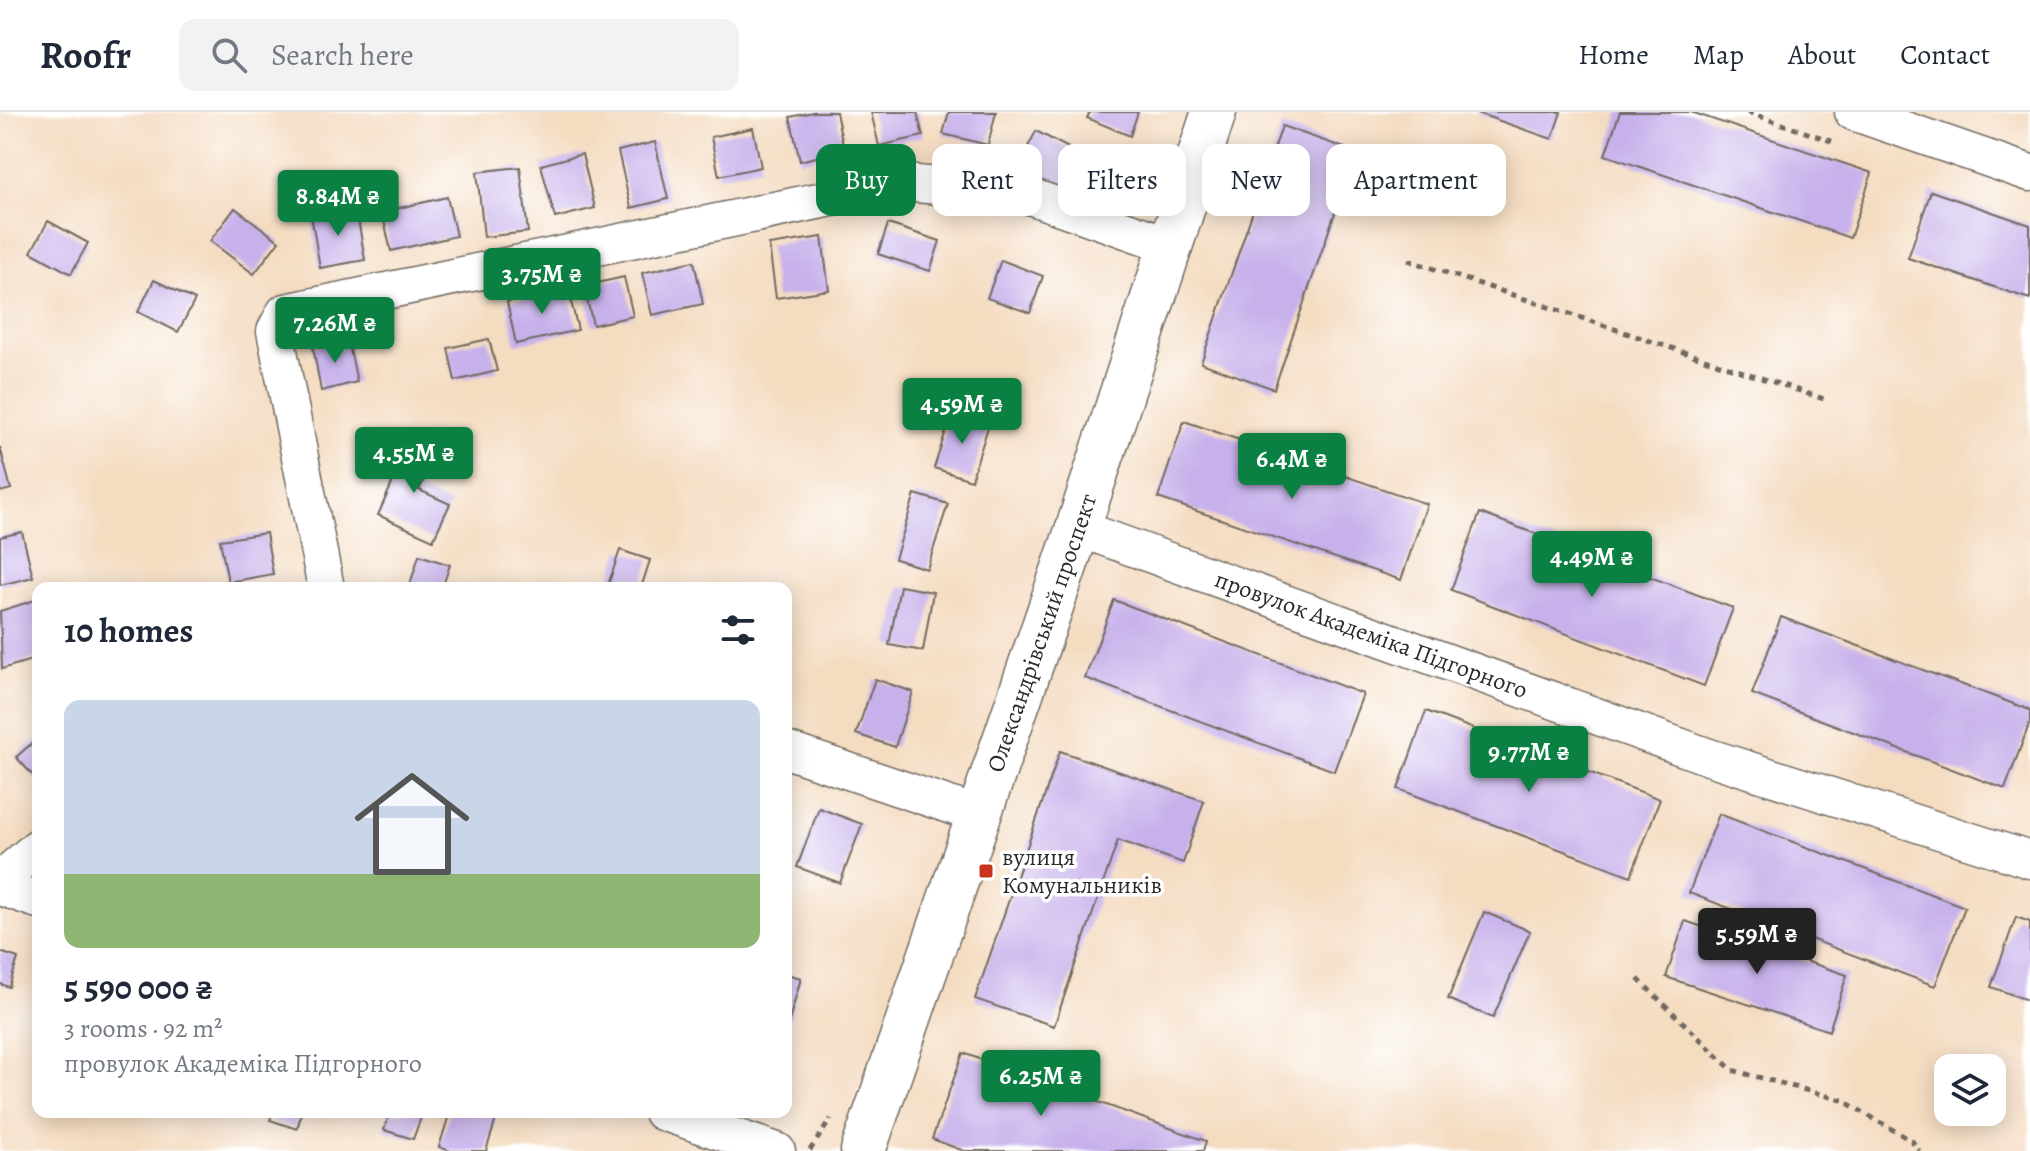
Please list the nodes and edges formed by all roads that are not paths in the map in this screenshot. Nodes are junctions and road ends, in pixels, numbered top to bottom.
1 (1214, 112) edge
2 (1853, 112) edge
3 (2030, 173) edge
4 (1169, 245) junction
5 (1078, 528) junction
6 (325, 582) edge
7 (792, 752) edge
8 (979, 815) junction
9 (32, 852) edge
10 (2030, 860) edge
11 (0, 880) edge
12 (0, 887) edge
13 (32, 898) edge
14 (680, 1118) edge
15 (777, 1151) edge
16 (863, 1151) edge

1 - 4 main road, Олександрівський проспект
2 - 3 street
4 - 5 main road, Олександрівський проспект
4 - 6 street
5 - 8 main road, Олександрівський проспект
5 - 10 street, провулок Академіка Підгорного
7 - 8 street
8 - 16 main road, Олександрівський проспект
9 - 11 street
12 - 13 street
14 - 15 street

